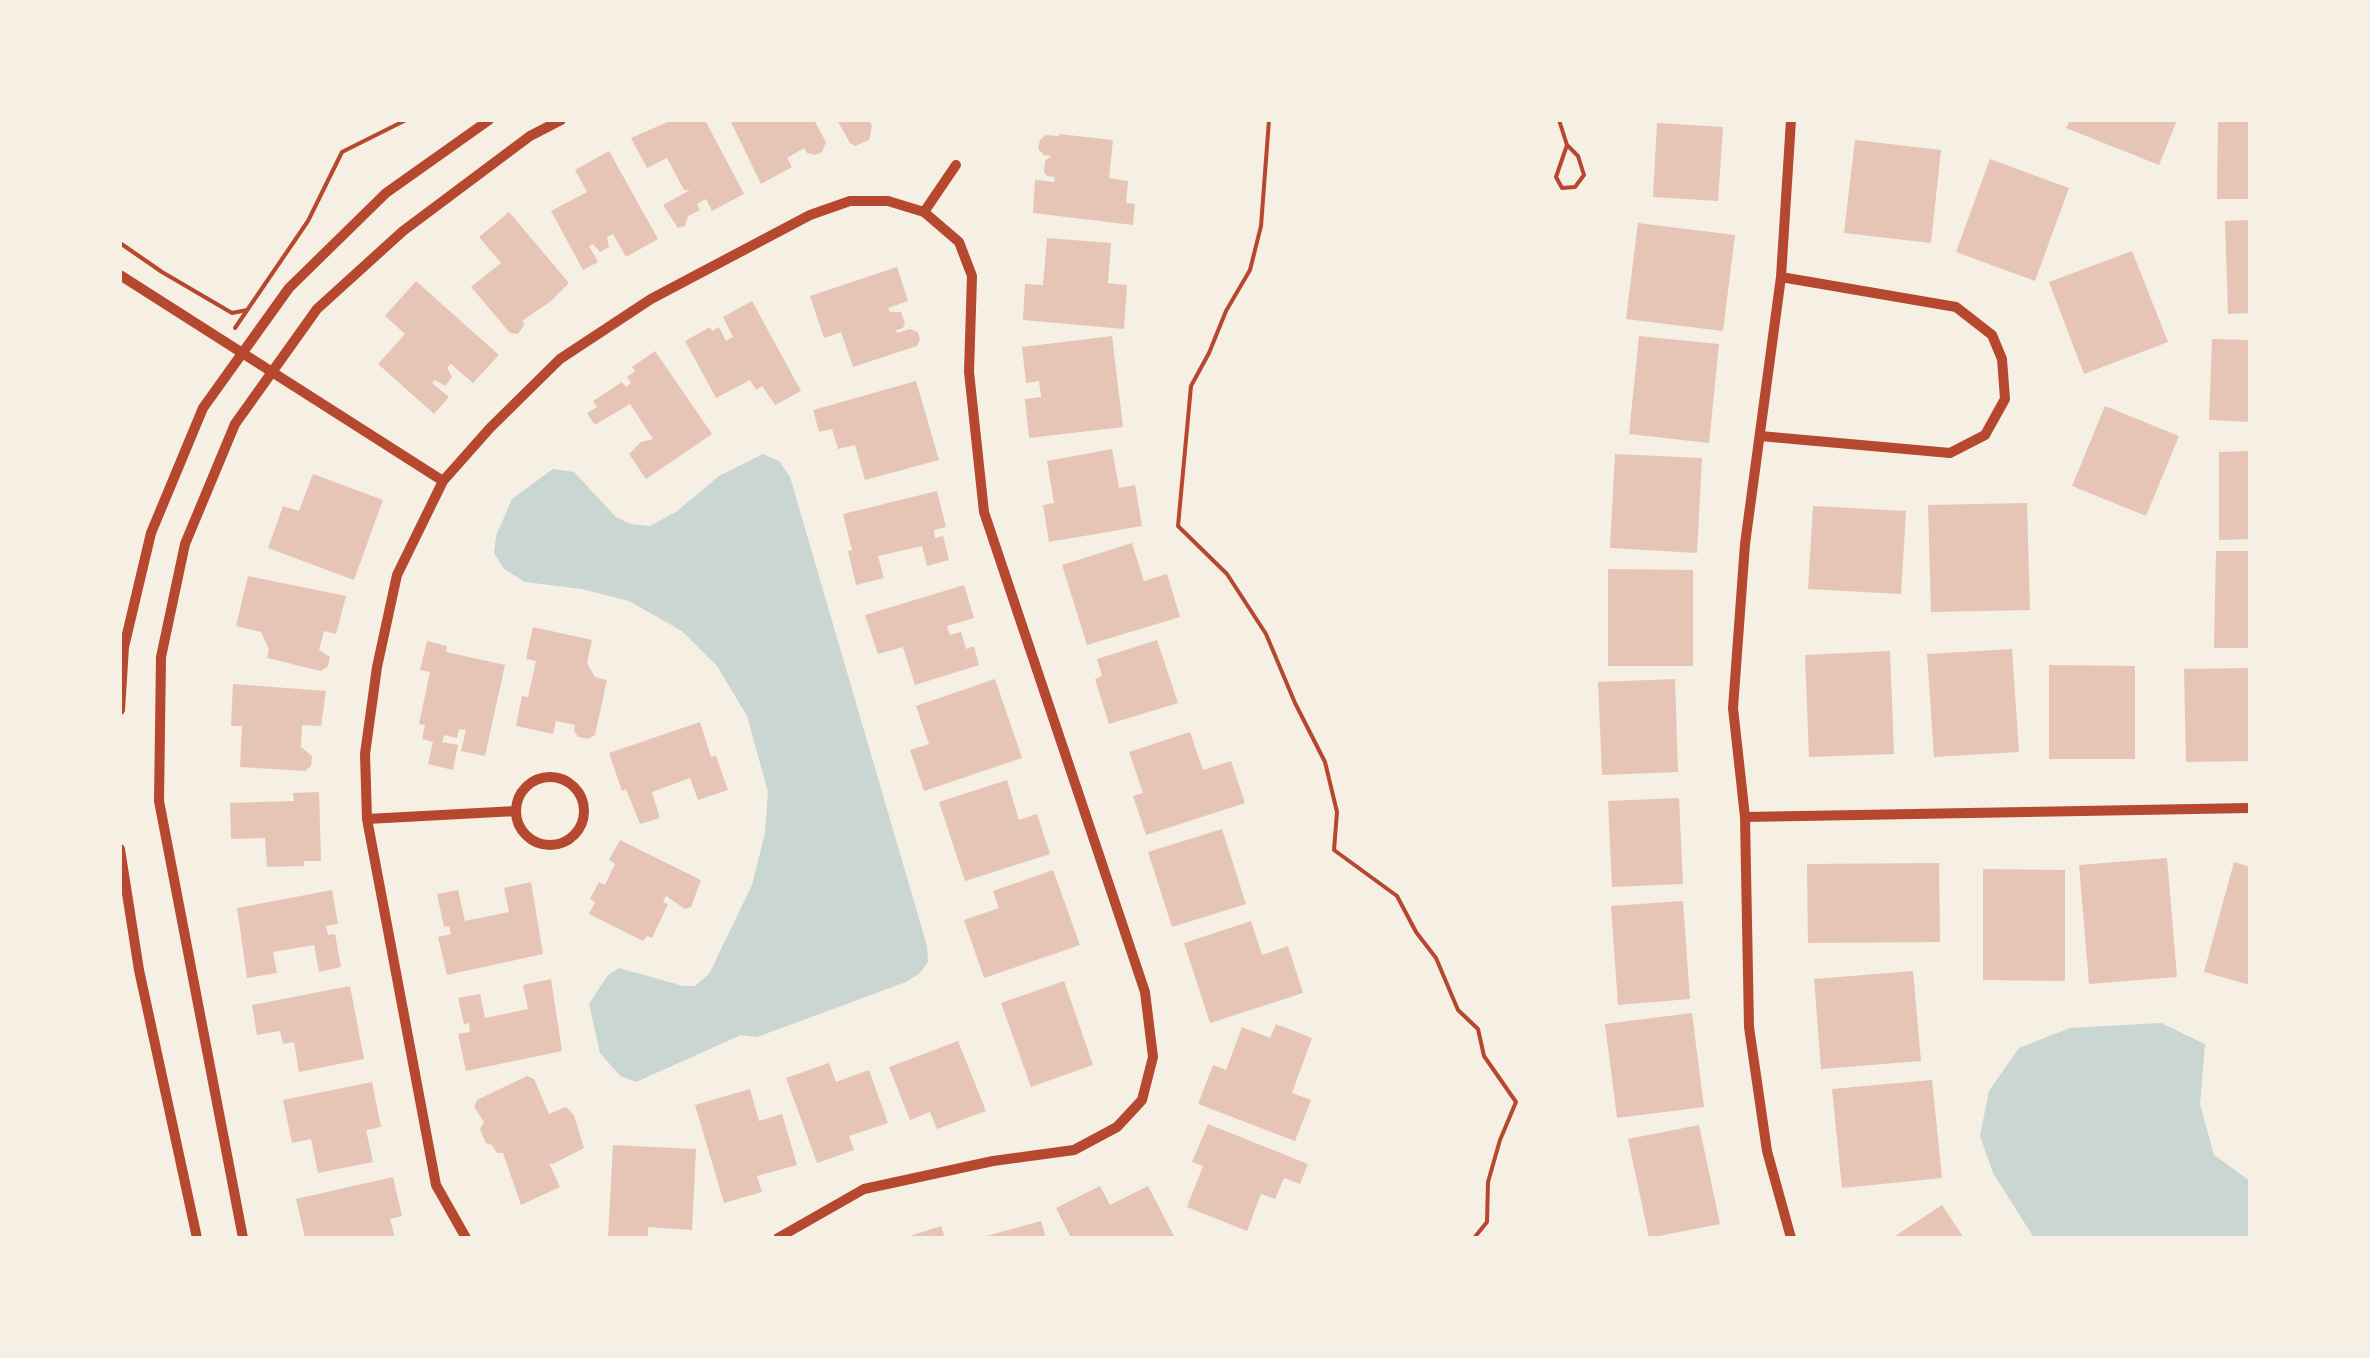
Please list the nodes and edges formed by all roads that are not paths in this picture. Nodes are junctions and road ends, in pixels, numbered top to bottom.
1 (489, 120) edge
2 (561, 120) edge
3 (1790, 120) edge
4 (956, 165) dead end
5 (924, 212) junction
6 (120, 275) edge
7 (1781, 277) junction
8 (244, 353) junction
9 (271, 374) junction
10 (1760, 436) junction
11 (443, 480) junction
12 (120, 710) edge
13 (2250, 808) edge
14 (516, 811) junction
15 (1745, 818) junction
16 (367, 819) junction
17 (120, 849) edge
18 (197, 1238) edge
19 (243, 1238) edge
20 (466, 1238) edge
21 (778, 1238) edge
22 (1790, 1238) edge

1 - 8 street
2 - 9 street
3 - 7 street
4 - 5 street
5 - 11 street
5 - 21 street
6 - 8 street
7 - 10 street
7 - 10 street
8 - 9 street
8 - 12 street
9 - 11 street
9 - 19 street
10 - 15 street
11 - 16 street
13 - 15 street
14 - 14 street
14 - 16 street
15 - 22 street
16 - 20 street
17 - 18 street

